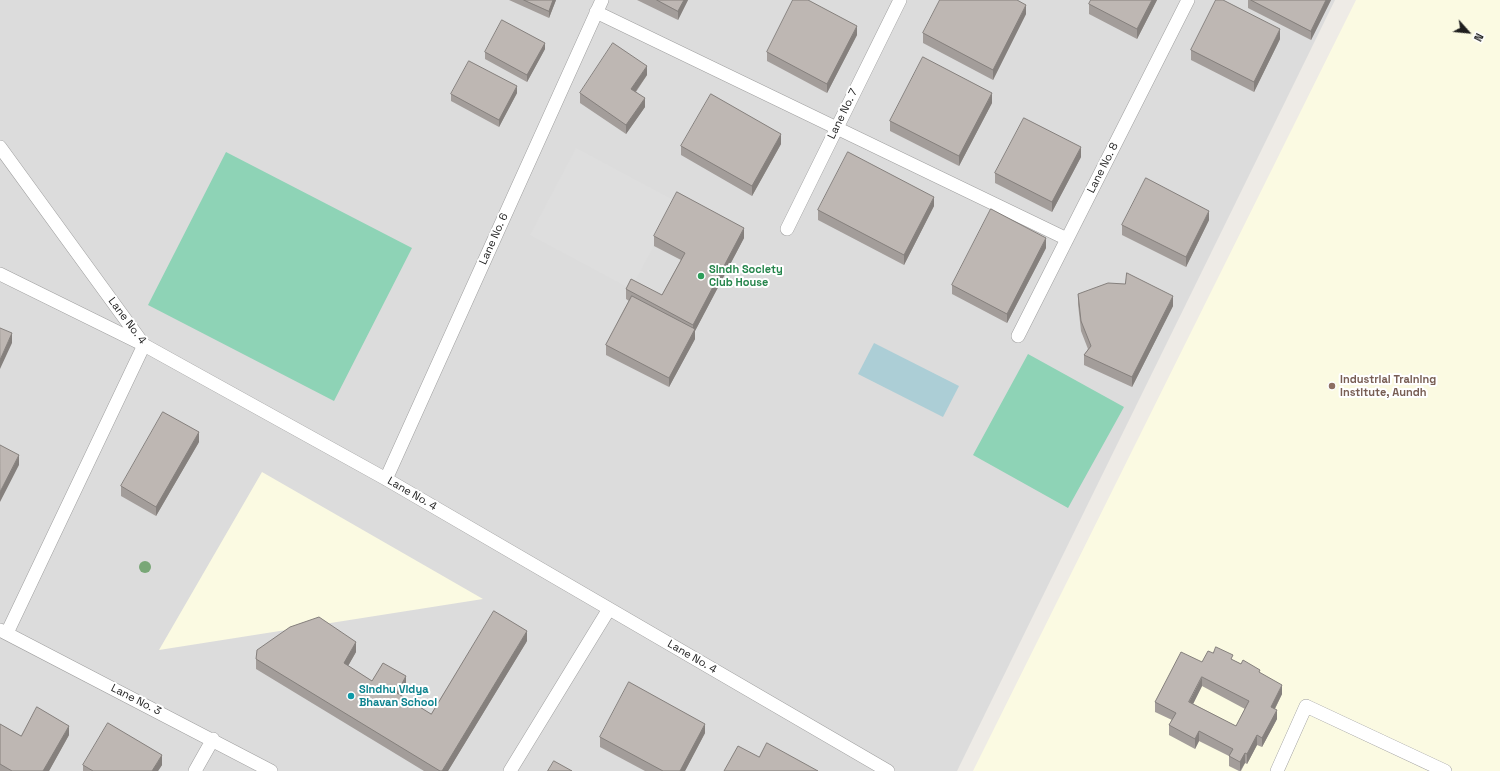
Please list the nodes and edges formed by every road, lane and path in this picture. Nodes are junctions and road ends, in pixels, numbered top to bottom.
1 (602, 0) edge
2 (900, 0) edge
3 (1188, 0) edge
4 (596, 12) junction
5 (837, 127) junction
6 (0, 147) edge
7 (787, 229) dead end
8 (1067, 239) junction
9 (0, 274) edge
10 (1018, 336) dead end
11 (144, 345) junction
12 (386, 479) junction
13 (609, 609) junction
14 (3, 631) edge
15 (213, 739) junction
16 (195, 771) edge
17 (271, 771) edge
18 (510, 771) edge
19 (888, 771) edge
20 (1277, 771) edge
21 (1445, 771) edge

1 - 4 lane, Lane No. 6
2 - 5 lane, Lane No. 7
3 - 8 lane, Lane No. 8
4 - 5 lane
4 - 12 lane, Lane No. 6
5 - 7 lane, Lane No. 7
5 - 8 lane
6 - 11 lane, Lane No. 4
8 - 10 lane, Lane No. 8
9 - 11 lane
11 - 12 lane, Lane No. 4
11 - 14 lane
12 - 13 lane, Lane No. 4
13 - 18 lane
13 - 19 lane, Lane No. 4
14 - 15 lane, Lane No. 3
15 - 16 lane
15 - 17 lane, Lane No. 3
20 - 21 lane

